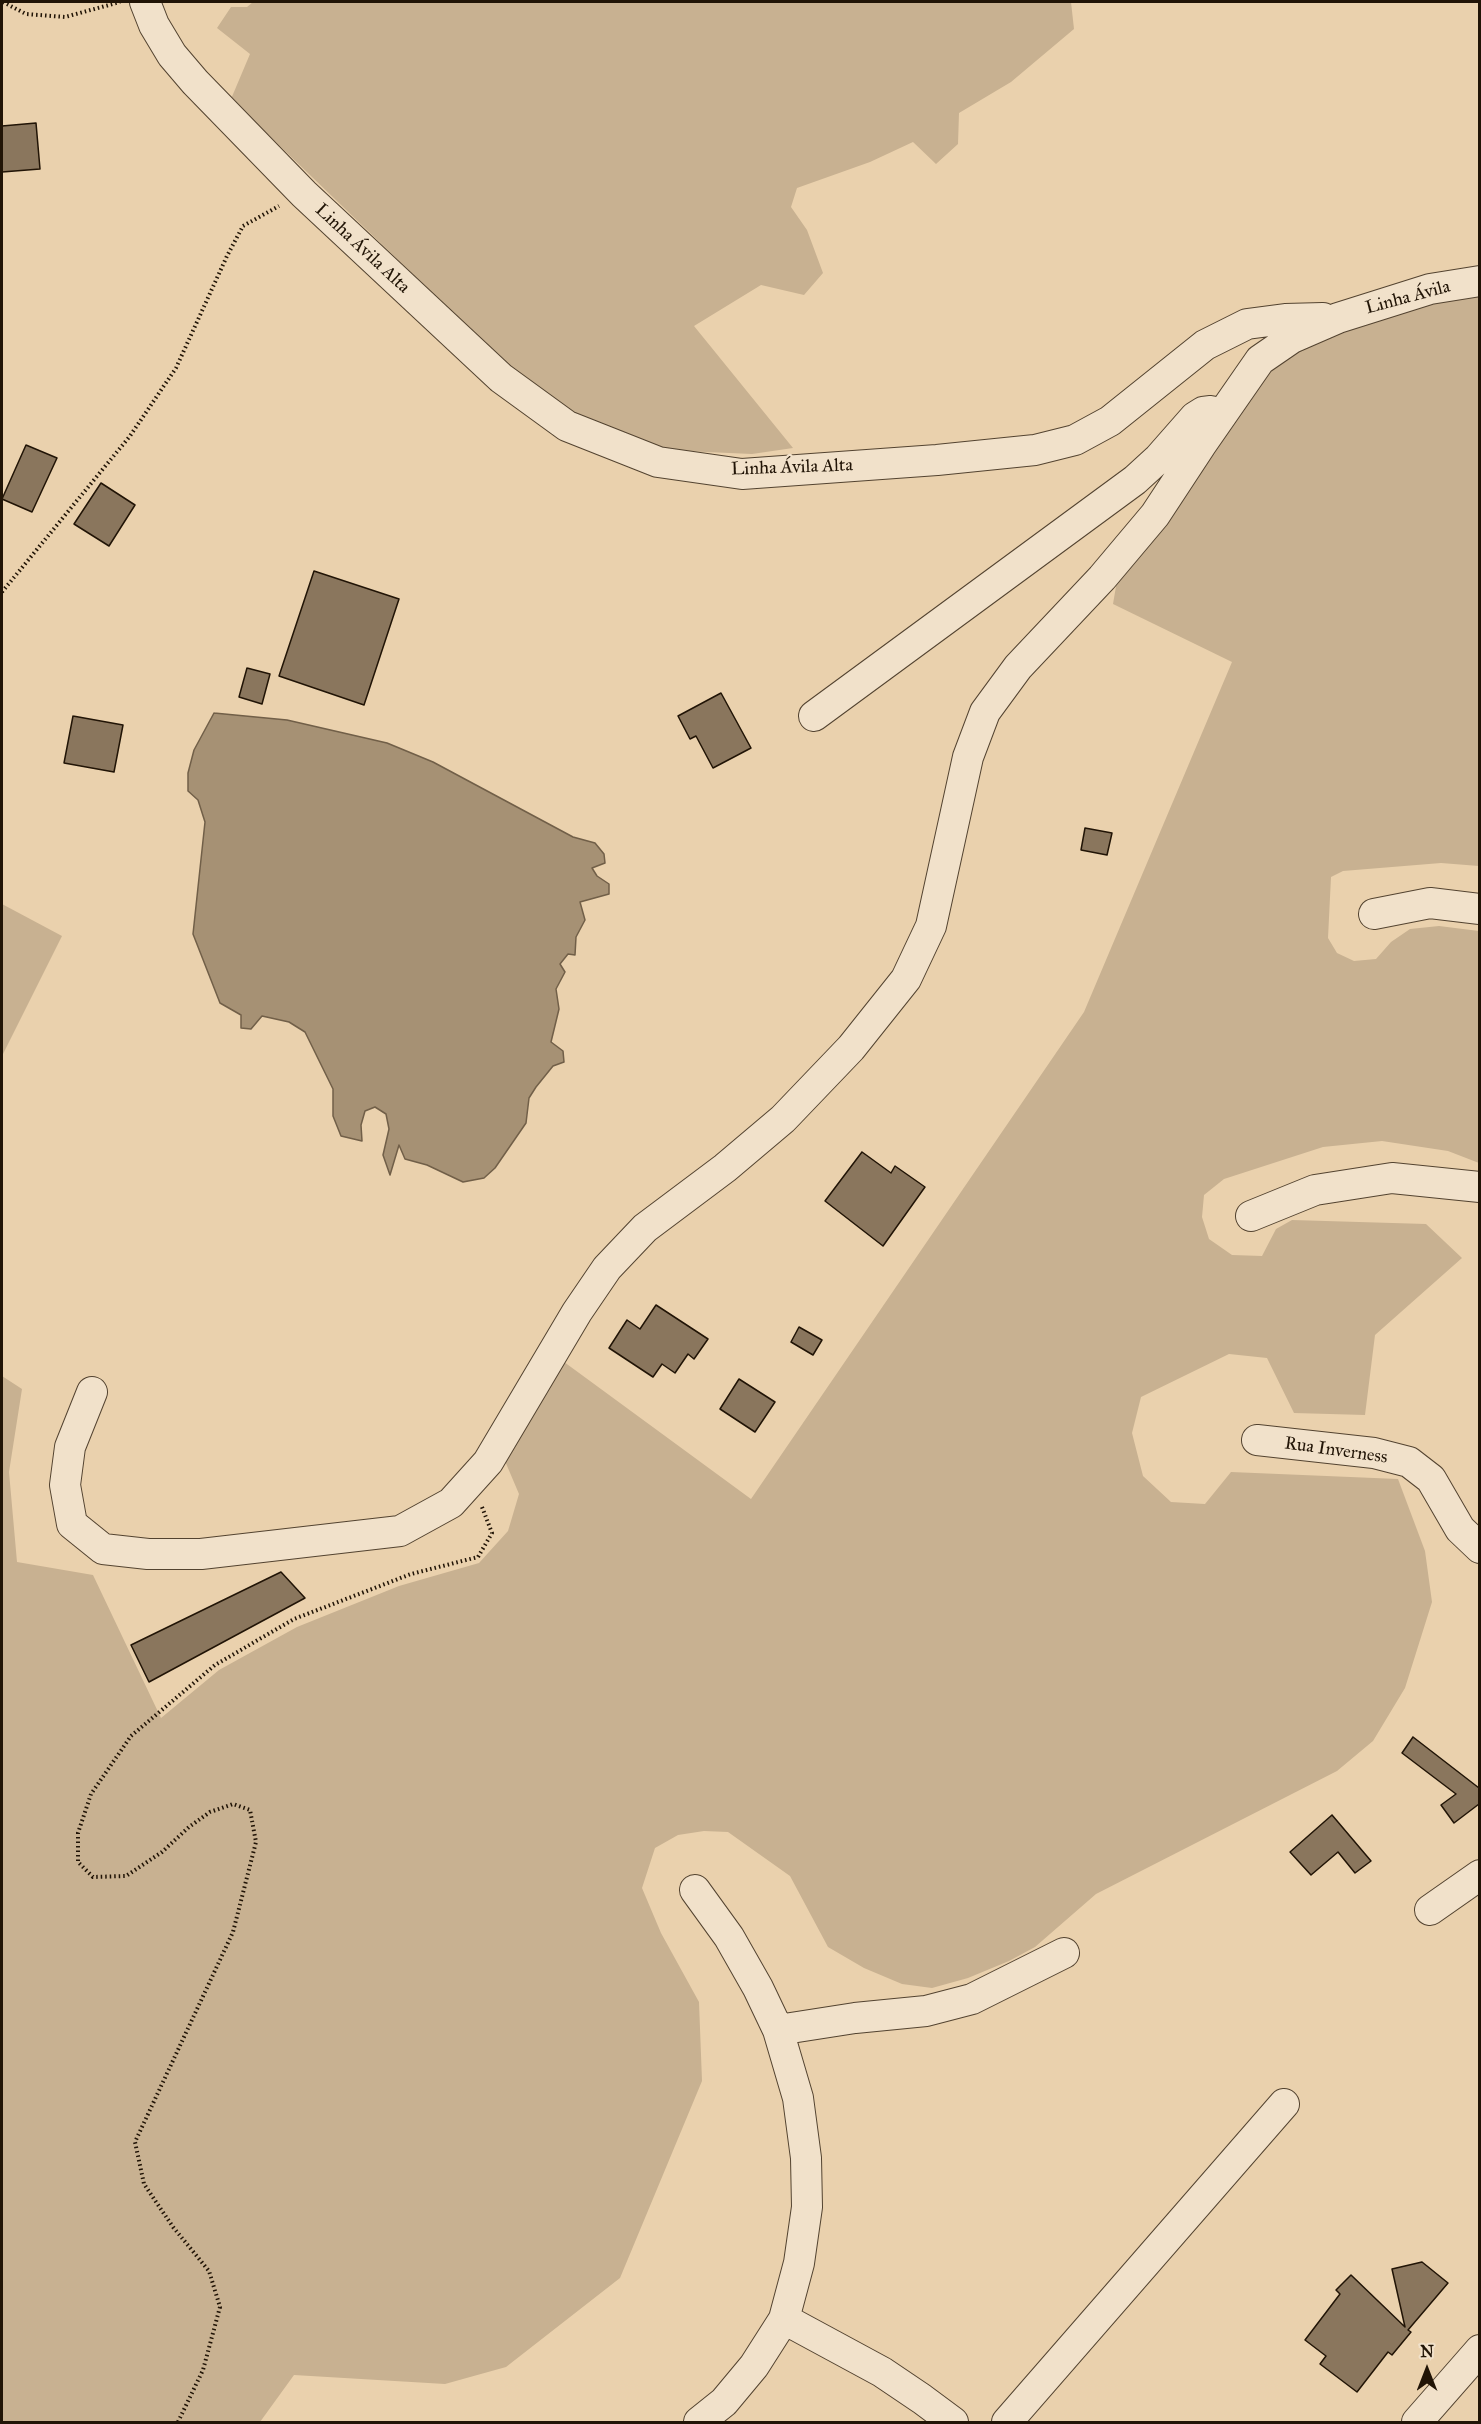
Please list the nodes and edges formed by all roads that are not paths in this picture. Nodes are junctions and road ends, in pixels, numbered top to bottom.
1 (145, 2) edge
2 (1479, 281) edge
3 (1338, 318) junction
4 (1220, 417) junction
5 (814, 716) dead end
6 (1479, 909) edge
7 (1374, 914) dead end
8 (1479, 1187) edge
9 (1251, 1216) dead end
10 (92, 1392) dead end
11 (1257, 1440) dead end
12 (1479, 1548) edge
13 (1479, 1875) edge
14 (695, 1890) dead end
15 (1430, 1910) dead end
16 (1064, 1953) dead end
17 (778, 2030) junction
18 (1284, 2103) dead end
19 (784, 2319) junction
20 (1479, 2350) edge
21 (699, 2422) edge
22 (953, 2422) edge
23 (1006, 2422) edge
24 (1417, 2422) edge

1 - 3 street, Linha Ávila Alta
2 - 3 street, Linha Ávila
3 - 4 street
4 - 5 street
4 - 10 street
6 - 7 street
8 - 9 street
11 - 12 street, Rua Inverness
13 - 15 street
14 - 17 street
16 - 17 street
17 - 19 street
18 - 23 street
19 - 21 street
19 - 22 street
20 - 24 street

